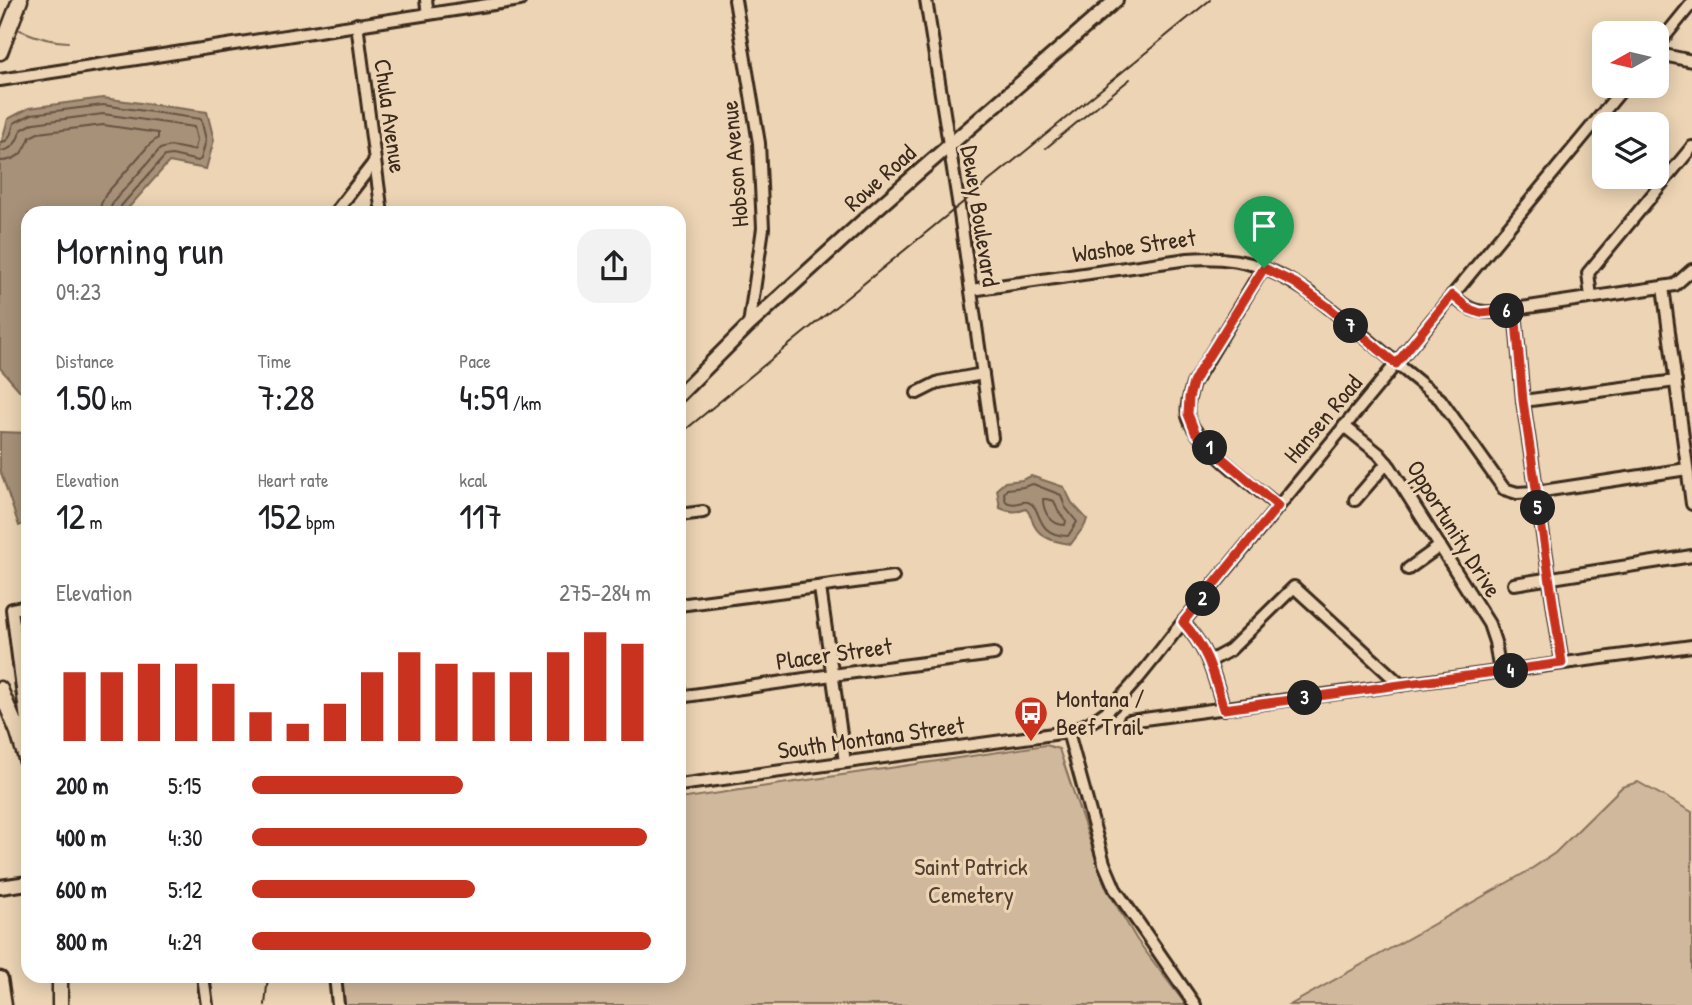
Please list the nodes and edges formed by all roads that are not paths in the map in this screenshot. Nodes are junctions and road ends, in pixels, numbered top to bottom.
1 (20, 0) edge
2 (426, 0) edge
3 (520, 0) edge
4 (735, 0) edge
5 (926, 0) edge
6 (1116, 0) edge
7 (1692, 3) edge
8 (428, 14) junction
9 (357, 24) junction
10 (1670, 30) edge
11 (0, 52) edge
12 (1670, 56) edge
13 (1692, 61) edge
14 (0, 79) edge
15 (1615, 98) edge
16 (948, 145) junction
17 (1692, 147) edge
18 (375, 161) junction
19 (340, 206) edge
20 (381, 206) edge
21 (1264, 268) junction
22 (1692, 270) edge
23 (1663, 287) junction
24 (971, 290) junction
25 (1452, 295) junction
26 (1591, 297) junction
27 (1515, 310) junction
28 (750, 325) junction
29 (1396, 364) junction
30 (983, 374) junction
31 (1676, 381) junction
32 (686, 388) edge
33 (917, 394) dead end
34 (1523, 401) junction
35 (1686, 419) edge
36 (1344, 426) junction
37 (992, 438) dead end
38 (1387, 463) junction
39 (1687, 469) junction
40 (1536, 492) junction
41 (1355, 500) dead end
42 (1692, 505) edge
43 (1278, 506) junction
44 (703, 512) dead end
45 (686, 514) edge
46 (1440, 546) junction
47 (1692, 556) edge
48 (1408, 569) dead end
49 (893, 577) dead end
50 (1549, 578) junction
51 (1514, 584) dead end
52 (820, 588) junction
53 (686, 604) edge
54 (21, 607) edge
55 (1183, 622) junction
56 (1692, 646) edge
57 (994, 654) dead end
58 (1210, 661) junction
59 (1562, 663) junction
60 (21, 666) edge
61 (1500, 672) junction
62 (832, 675) junction
63 (1401, 685) junction
64 (0, 689) edge
65 (686, 696) edge
66 (1224, 709) junction
67 (1129, 721) dead end
68 (1068, 732) junction
69 (21, 742) edge
70 (845, 762) junction
71 (686, 784) edge
72 (21, 884) edge
73 (0, 887) edge
74 (0, 979) edge
75 (61, 983) edge
76 (204, 983) edge
77 (336, 983) edge
78 (4, 1005) edge
79 (63, 1005) edge
80 (207, 1005) edge
81 (338, 1005) edge
82 (1195, 1005) edge

1 - 11 highway
2 - 8 street
3 - 8 street
4 - 28 street, Hobson Avenue
5 - 16 street, Dewey Boulevard
6 - 16 main road, Rowe Road
7 - 10 street
8 - 9 street
9 - 14 street
9 - 18 street, Chula Avenue
12 - 13 street
15 - 25 street, Hansen Road
16 - 24 street, Dewey Boulevard
16 - 28 main road, Rowe Road
17 - 26 street
18 - 19 street
18 - 20 street, Chula Avenue
21 - 24 street, Washoe Street
21 - 29 street, Washoe Street
21 - 43 street
22 - 23 street
23 - 26 street
23 - 31 street
24 - 30 street, Dewey Boulevard
25 - 27 street
25 - 29 street, Hansen Road
26 - 27 street
27 - 34 street
28 - 32 main road, Rowe Road
29 - 36 street, Hansen Road
29 - 40 street, Washoe Street
30 - 33 street
30 - 37 street, Dewey Boulevard
31 - 34 street
31 - 35 street
34 - 40 street
35 - 39 street
36 - 38 street, Opportunity Drive
36 - 43 street, Hansen Road
38 - 41 street
38 - 46 street, Opportunity Drive
39 - 40 street, Washoe Street
39 - 42 street
40 - 50 street
43 - 55 street, Hansen Road
44 - 45 street
46 - 48 street
46 - 61 street, Opportunity Drive
47 - 50 street
49 - 52 street
50 - 51 street
50 - 59 street
52 - 53 street
52 - 62 street
54 - 60 street
55 - 58 street
55 - 68 street, Hansen Road
56 - 59 street
57 - 62 street, Placer Street
58 - 63 street
58 - 66 street
59 - 61 street
61 - 63 street
62 - 65 street, Placer Street
62 - 70 street
63 - 66 street
64 - 69 highway
66 - 67 street
68 - 70 street, South Montana Street
68 - 82 street
70 - 71 street, South Montana Street
72 - 73 main road
74 - 78 highway
75 - 79 highway
76 - 80 street
77 - 81 street

